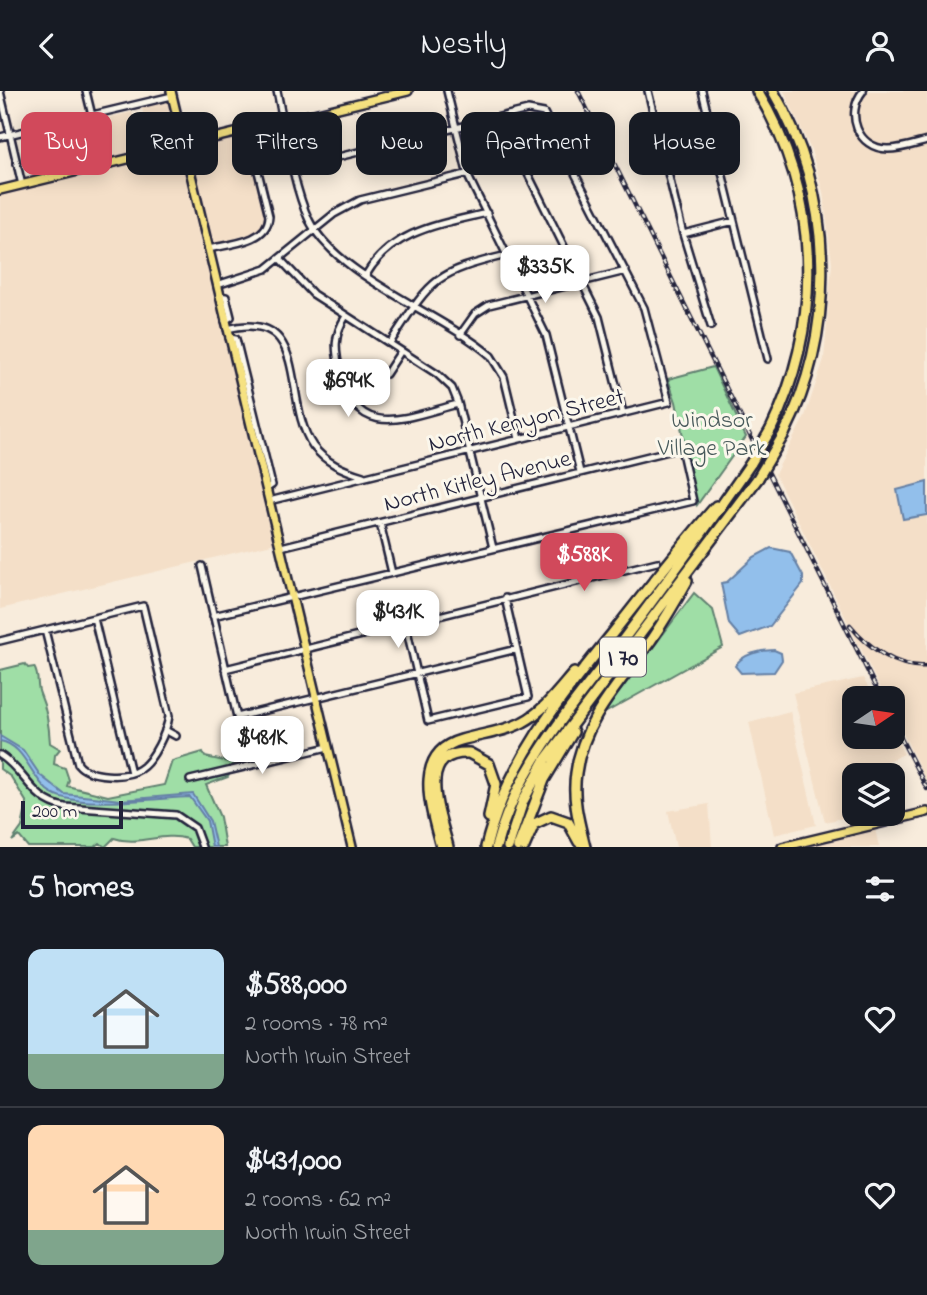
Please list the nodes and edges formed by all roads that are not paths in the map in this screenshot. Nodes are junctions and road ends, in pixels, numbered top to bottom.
1 (1, 91) edge
2 (86, 91) edge
3 (276, 91) edge
4 (408, 91) edge
5 (447, 91) edge
6 (648, 91) edge
7 (702, 91) edge
8 (757, 91) edge
9 (773, 91) edge
10 (863, 91) edge
11 (172, 94) edge
12 (384, 94) edge
13 (90, 112) edge
14 (103, 112) edge
15 (176, 112) edge
16 (281, 112) edge
17 (320, 112) edge
18 (456, 128) junction
19 (21, 132) edge
20 (11, 135) junction
21 (0, 137) edge
22 (927, 141) edge
23 (461, 148) edge
24 (342, 156) edge
25 (461, 174) edge
26 (63, 175) edge
27 (190, 175) edge
28 (259, 175) edge
29 (297, 175) edge
30 (468, 175) edge
31 (528, 175) edge
32 (22, 185) junction
33 (0, 190) edge
34 (486, 213) junction
35 (734, 221) junction
36 (316, 231) junction
37 (683, 234) junction
38 (208, 249) junction
39 (507, 254) junction
40 (280, 259) junction
41 (626, 271) junction
42 (366, 275) junction
43 (582, 282) junction
44 (217, 285) junction
45 (528, 296) junction
46 (414, 306) junction
47 (346, 316) junction
48 (226, 325) junction
49 (710, 326) dead end
50 (460, 335) junction
51 (390, 344) junction
52 (401, 351) junction
53 (768, 359) dead end
54 (386, 374) dead end
55 (458, 404) junction
56 (623, 413) junction
57 (569, 426) junction
58 (519, 439) junction
59 (469, 451) junction
60 (580, 472) junction
61 (365, 477) junction
62 (740, 478) junction
63 (480, 497) junction
64 (269, 501) junction
65 (380, 523) junction
66 (281, 547) junction
67 (493, 548) junction
68 (705, 550) junction
69 (657, 562) dead end
70 (202, 566) dead end
71 (391, 571) junction
72 (293, 597) junction
73 (505, 598) junction
74 (214, 616) junction
75 (94, 618) junction
76 (405, 622) junction
77 (45, 630) junction
78 (0, 641) edge
79 (605, 643) junction
80 (305, 648) junction
81 (517, 649) junction
82 (225, 669) junction
83 (416, 673) junction
84 (317, 697) junction
85 (593, 697) junction
86 (165, 730) junction
87 (176, 736) dead end
88 (328, 747) junction
89 (0, 755) edge
90 (131, 773) junction
91 (190, 780) dead end
92 (927, 812) edge
93 (202, 847) edge
94 (352, 847) edge
95 (441, 847) edge
96 (448, 847) edge
97 (484, 847) edge
98 (496, 847) edge
99 (508, 847) edge
100 (518, 847) edge
101 (524, 847) edge
102 (582, 847) edge
103 (782, 847) edge

1 - 20 street
2 - 13 street
3 - 16 street
4 - 12 main road
5 - 18 street
6 - 37 street
7 - 35 street
8 - 62 highway, I 70, bridge
9 - 68 highway, I 70, bridge
10 - 22 street
11 - 14 street
11 - 15 main road
12 - 17 main road
18 - 23 street
18 - 24 street
18 - 41 street
19 - 20 street
20 - 21 street
20 - 32 street
25 - 36 street
26 - 32 main road
27 - 38 main road
28 - 38 street
29 - 36 street
30 - 34 street
31 - 43 street
32 - 33 main road
34 - 39 street
34 - 42 street
35 - 37 street
35 - 53 street
36 - 40 street
36 - 42 street
37 - 49 street
38 - 44 main road
39 - 45 street
39 - 46 street
40 - 44 street
40 - 47 street
41 - 43 street
41 - 56 street, North Kenyon Street
42 - 46 street
43 - 45 street
43 - 56 street
44 - 48 main road
45 - 50 street
45 - 57 street
46 - 50 street
46 - 51 street
47 - 51 street
47 - 55 street
48 - 61 street
48 - 64 main road
50 - 58 street
51 - 52 street
52 - 54 street
52 - 55 street
55 - 59 street
56 - 57 street, North Kenyon Street
57 - 58 street, North Kenyon Street
57 - 60 street
58 - 59 street, North Kenyon Street
59 - 61 street, North Kenyon Street
59 - 63 street
60 - 63 street, North Kitley Avenue
60 - 67 street, North Kitley Avenue
61 - 64 street, North Kenyon Street
62 - 79 highway
62 - 98 highway, I 70
63 - 65 street, North Kitley Avenue
63 - 67 street
64 - 66 main road
65 - 66 street, North Kitley Avenue
65 - 71 street
66 - 72 main road
67 - 71 street
68 - 85 highway, I 70
68 - 102 highway
69 - 73 street
70 - 74 street
71 - 72 street
72 - 74 street
72 - 80 main road
73 - 76 street
73 - 81 street
74 - 82 street
75 - 77 street
75 - 86 street
75 - 90 street
76 - 80 street
76 - 83 street
77 - 78 street
77 - 90 street
79 - 95 highway
79 - 97 highway
80 - 82 street
80 - 84 main road
81 - 83 street
81 - 83 street
82 - 84 street
83 - 84 street
84 - 88 main road
85 - 99 highway, I 70
85 - 100 highway
86 - 87 street
86 - 90 street
88 - 91 street
88 - 94 main road
89 - 93 street
92 - 103 main road
96 - 97 highway
101 - 102 highway

